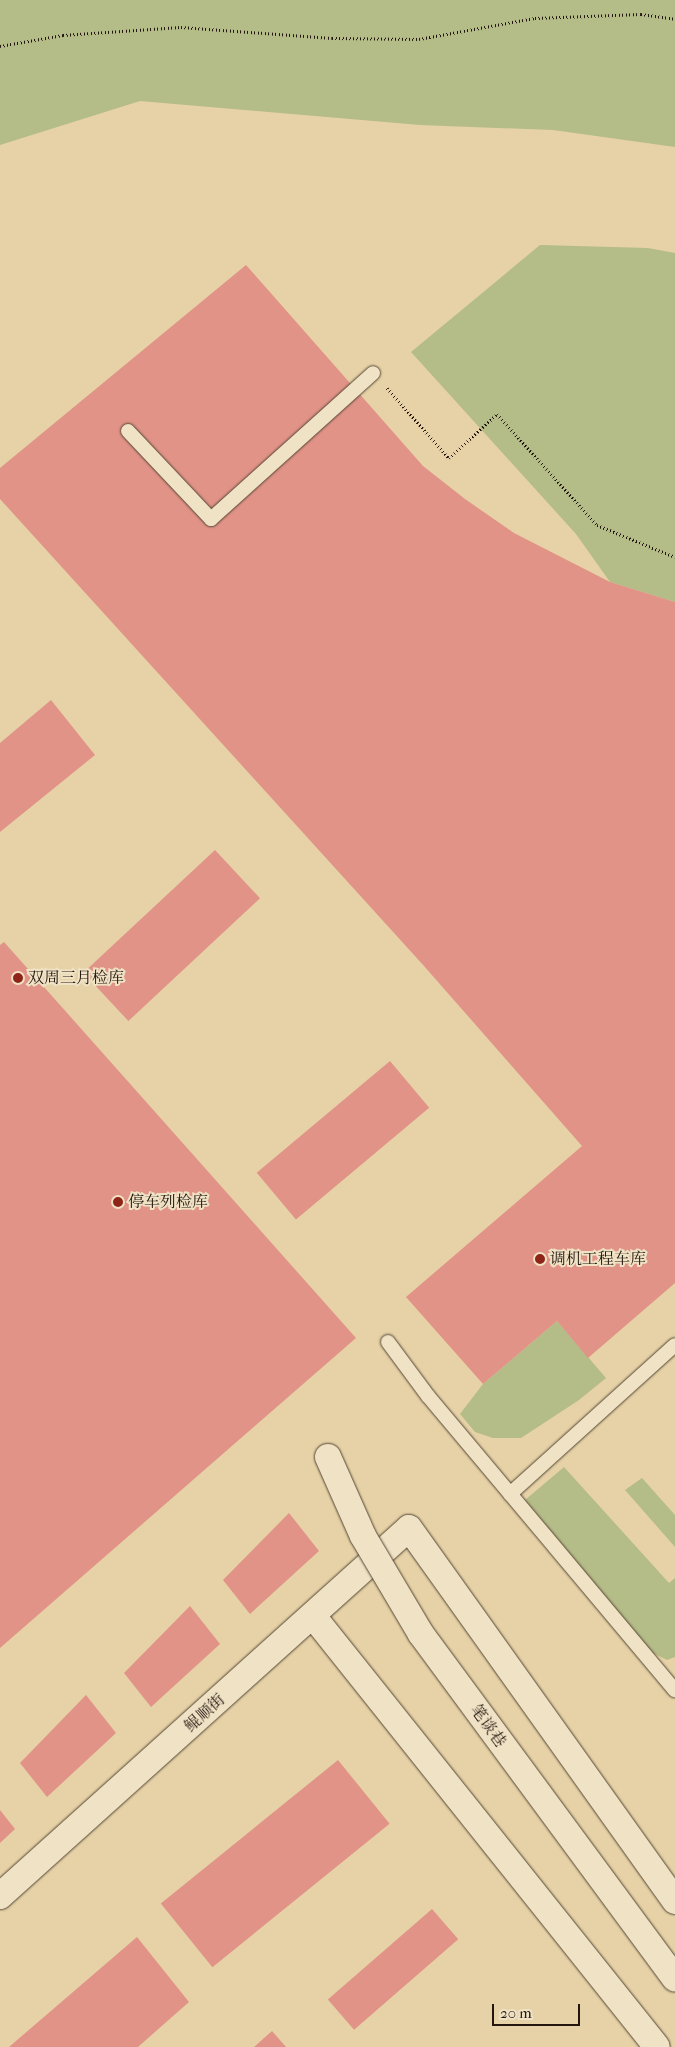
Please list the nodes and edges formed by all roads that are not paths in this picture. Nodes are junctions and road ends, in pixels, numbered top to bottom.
1 (373, 373) road end
2 (128, 430) dead end
3 (388, 1342) dead end
4 (675, 1345) edge
5 (328, 1457) dead end
6 (510, 1494) junction
7 (313, 1616) junction
8 (674, 1687) edge
9 (0, 1896) edge
10 (675, 1901) edge
11 (675, 1979) edge
12 (657, 2047) edge

1 - 2 lane
3 - 6 lane
4 - 6 lane
5 - 11 street, 笔谈巷, bridge
6 - 8 lane
7 - 9 street, 鲲顺街
7 - 10 street, 鲲顺街
7 - 12 street

